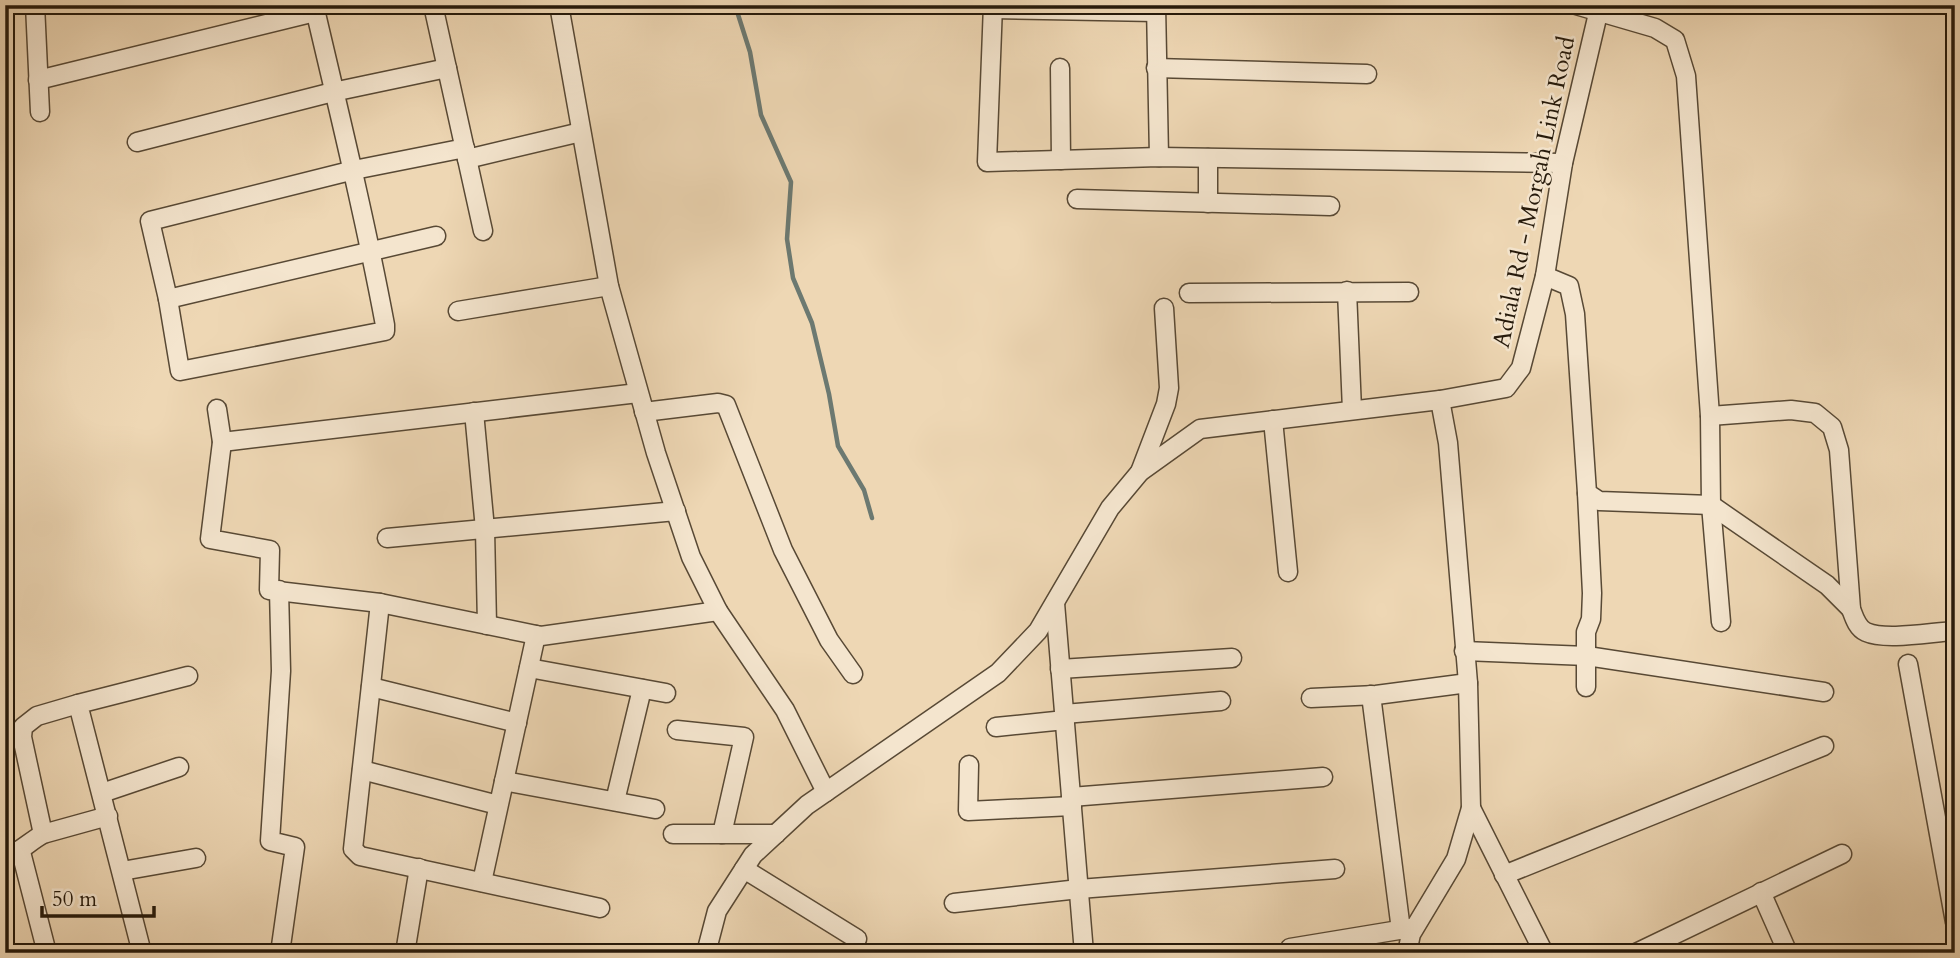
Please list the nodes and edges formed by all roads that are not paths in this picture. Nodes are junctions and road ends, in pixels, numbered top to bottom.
1 (35, 5) edge
2 (433, 5) edge
3 (559, 5) edge
4 (1576, 5) edge
5 (993, 7) edge
6 (315, 9) edge
7 (1156, 9) edge
8 (1599, 9) edge
9 (447, 68) junction
10 (1060, 68) dead end
11 (1156, 68) junction
12 (1367, 74) dead end
13 (38, 80) junction
14 (333, 92) junction
15 (40, 111) dead end
16 (581, 132) junction
17 (137, 142) dead end
18 (466, 153) junction
19 (1159, 157) junction
20 (1208, 158) junction
21 (1061, 160) junction
22 (1563, 163) junction
23 (354, 170) junction
24 (1077, 199) dead end
25 (1208, 203) junction
26 (1330, 206) dead end
27 (483, 231) dead end
28 (436, 236) dead end
29 (371, 250) junction
30 (1545, 276) junction
31 (608, 286) junction
32 (1347, 291) junction
33 (1409, 292) dead end
34 (1188, 293) dead end
35 (168, 299) junction
36 (1164, 307) dead end
37 (458, 311) dead end
38 (638, 393) junction
39 (1440, 400) junction
40 (217, 409) dead end
41 (1352, 410) junction
42 (474, 412) junction
43 (644, 412) junction
44 (1710, 416) junction
45 (1273, 420) junction
46 (222, 442) junction
47 (1140, 472) junction
48 (1587, 493) junction
49 (1711, 505) junction
50 (676, 511) junction
51 (485, 529) junction
52 (387, 538) dead end
53 (1288, 572) dead end
54 (279, 590) junction
55 (380, 603) junction
56 (1055, 603) junction
57 (1851, 609) junction
58 (718, 611) junction
59 (1721, 622) dead end
60 (487, 625) junction
61 (1955, 631) edge
62 (536, 635) junction
63 (1464, 651) junction
64 (1587, 656) junction
65 (1232, 658) dead end
66 (1908, 664) dead end
67 (529, 668) junction
68 (1060, 669) junction
69 (853, 674) dead end
70 (188, 676) dead end
71 (1468, 683) junction
72 (371, 687) junction
73 (1587, 687) dead end
74 (642, 689) junction
75 (1824, 692) dead end
76 (666, 693) dead end
77 (1371, 695) junction
78 (1311, 698) dead end
79 (1222, 701) dead end
80 (78, 704) junction
81 (1064, 717) junction
82 (517, 723) junction
83 (996, 727) dead end
84 (677, 730) dead end
85 (1824, 746) dead end
86 (969, 765) dead end
87 (178, 767) dead end
88 (362, 769) junction
89 (1323, 777) dead end
90 (504, 781) junction
91 (826, 792) junction
92 (102, 793) junction
93 (615, 800) junction
94 (1071, 802) junction
95 (499, 806) junction
96 (1471, 808) junction
97 (655, 809) dead end
98 (108, 816) junction
99 (43, 834) junction
100 (673, 834) dead end
101 (722, 834) junction
102 (776, 834) junction
103 (1842, 854) dead end
104 (13, 855) edge
105 (196, 858) dead end
106 (419, 868) junction
107 (744, 869) junction
108 (1335, 869) dead end
109 (122, 872) junction
110 (1504, 875) junction
111 (482, 882) junction
112 (1079, 889) junction
113 (1761, 892) junction
114 (954, 903) dead end
115 (600, 908) dead end
116 (1955, 922) edge
117 (1408, 929) junction
118 (857, 939) dead end
119 (1665, 946) edge
120 (708, 952) edge
121 (47, 953) edge
122 (142, 953) edge
123 (280, 953) edge
124 (405, 953) edge
125 (1084, 953) edge
126 (1290, 953) edge
127 (1407, 953) edge
128 (1544, 953) edge
129 (1636, 953) edge
130 (1788, 953) edge

1 - 13 street
2 - 9 street
3 - 16 street
4 - 8 street
5 - 7 street
5 - 21 street
6 - 13 street
6 - 14 street
7 - 11 street
8 - 22 street, Adiala Rd - Morgah Link Road
8 - 44 street
9 - 14 street
9 - 18 street
10 - 21 street
11 - 12 street
11 - 19 street
13 - 15 street
14 - 17 street
14 - 23 street
16 - 18 street
16 - 31 street
18 - 23 street
18 - 27 street
19 - 20 street
19 - 21 street
20 - 22 street
20 - 25 street
22 - 30 street, Adiala Rd - Morgah Link Road
23 - 29 street
23 - 35 street
24 - 25 street
25 - 26 street
28 - 29 street
29 - 35 street
29 - 35 street
30 - 39 street, Adiala Rd - Morgah Link Road
30 - 48 street
31 - 37 street
31 - 38 street
32 - 33 street
32 - 34 street
32 - 41 street
36 - 47 street
38 - 42 street
38 - 43 street
39 - 41 street, Adiala Rd - Morgah Link Road
39 - 63 street
40 - 46 street
41 - 45 street, Adiala Rd - Morgah Link Road
42 - 46 street
42 - 51 street
43 - 50 street
43 - 69 street
44 - 49 street
44 - 57 street
45 - 47 street, Adiala Rd - Morgah Link Road
45 - 53 street
46 - 54 street
47 - 56 street, Adiala Rd - Morgah Link Road
48 - 49 street
48 - 64 street
49 - 57 street
49 - 59 street
50 - 51 street
50 - 58 street
51 - 52 street
51 - 60 street
54 - 55 street
54 - 123 street
55 - 60 street
55 - 72 street
56 - 68 street
56 - 91 street, Adiala Rd - Morgah Link Road
57 - 61 street
58 - 62 street
58 - 91 street
60 - 62 street
62 - 67 street
63 - 64 street
63 - 71 street
64 - 73 street
64 - 75 street
65 - 68 street
66 - 116 street
67 - 74 street
67 - 82 street
68 - 81 street
70 - 80 street
71 - 77 street
71 - 96 street
72 - 82 street
72 - 88 street
74 - 76 street
74 - 93 street
77 - 78 street
77 - 117 street
79 - 81 street
80 - 92 street
80 - 99 street
81 - 83 street
81 - 94 street
82 - 90 street
84 - 101 street
85 - 110 street
86 - 94 street
87 - 92 street
88 - 95 street
88 - 106 street
89 - 94 street
90 - 93 street
90 - 95 street
91 - 102 street, Adiala Rd - Morgah Link Road
92 - 98 street
93 - 97 street
94 - 112 street
95 - 111 street
96 - 110 street
96 - 117 street
98 - 99 street
98 - 109 street
99 - 104 street
100 - 101 street
101 - 102 street
102 - 107 street, Adiala Rd - Morgah Link Road
103 - 113 street
104 - 121 street
105 - 109 street
106 - 111 street
106 - 124 street
107 - 118 street
107 - 120 street, Adiala Rd - Morgah Link Road
108 - 112 street
109 - 122 street
110 - 128 street
111 - 115 street
112 - 114 street
112 - 125 street
113 - 119 street
113 - 130 street
117 - 126 street
117 - 127 street
119 - 129 street

